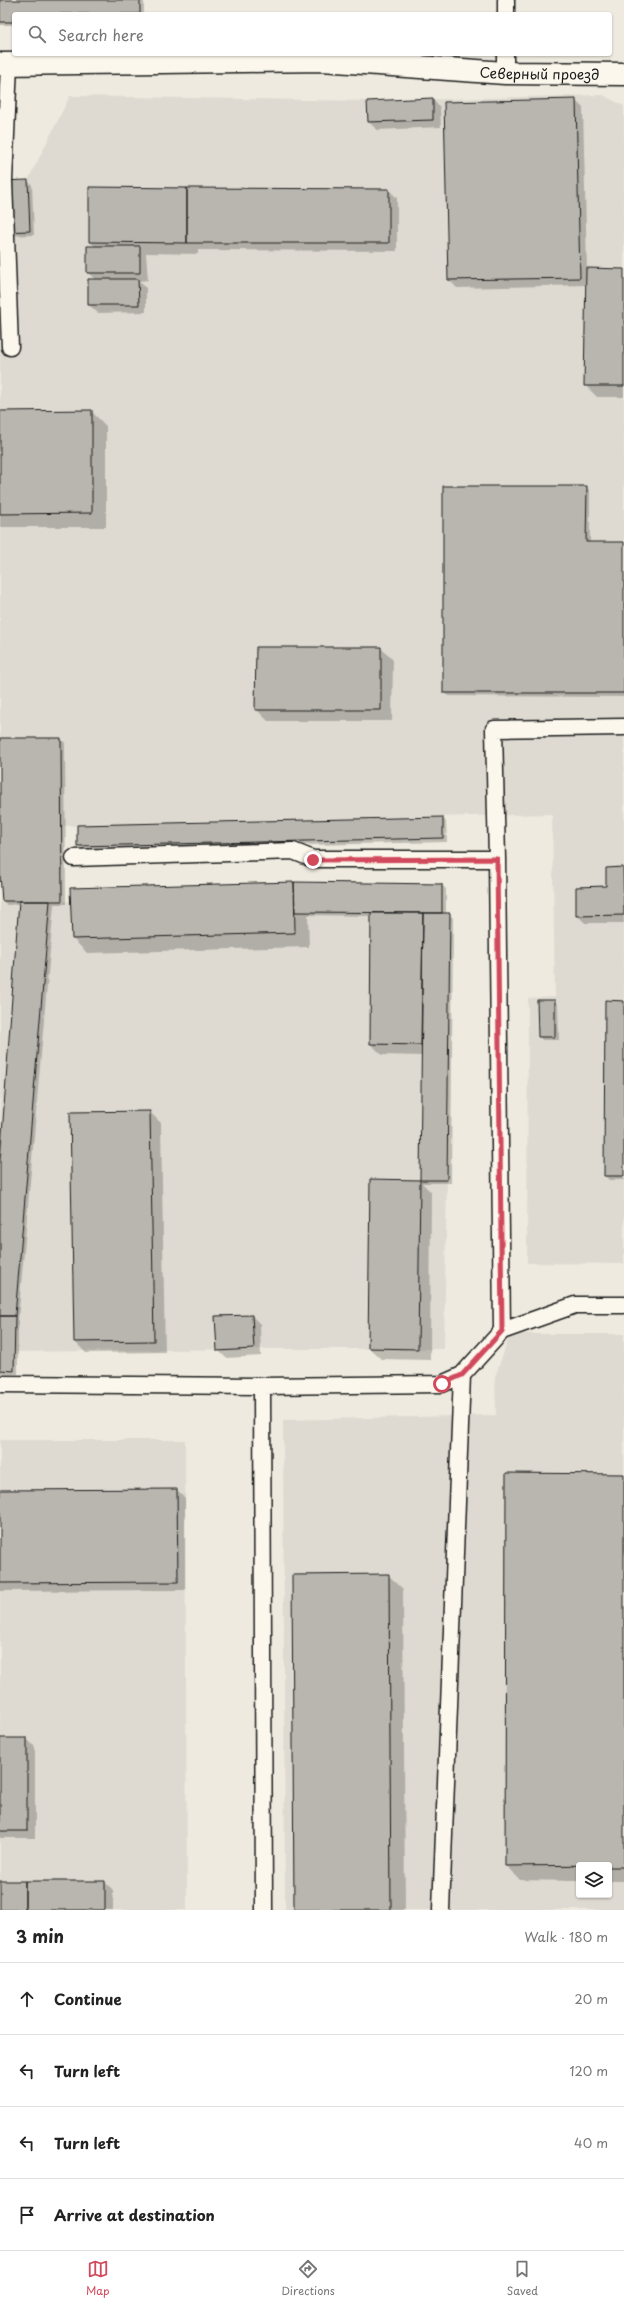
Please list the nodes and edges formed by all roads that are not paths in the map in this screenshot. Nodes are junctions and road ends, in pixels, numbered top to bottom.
1 (506, 0) edge
2 (506, 12) edge
3 (4, 64) edge
4 (505, 64) edge
5 (624, 74) edge
6 (3, 124) edge
7 (10, 347) dead end
8 (624, 727) edge
9 (74, 858) dead end
10 (497, 859) junction
11 (624, 1305) edge
12 (502, 1331) junction
13 (462, 1375) junction
14 (0, 1384) edge
15 (262, 1386) junction
16 (264, 1910) edge
17 (441, 1910) edge

1 - 2 lane
3 - 4 street, Северный проезд
3 - 6 lane
4 - 5 street, Северный проезд
6 - 7 lane
8 - 10 lane
9 - 10 lane
10 - 12 lane
11 - 12 lane
12 - 13 lane
13 - 15 lane
13 - 17 lane
14 - 15 lane
15 - 16 lane

